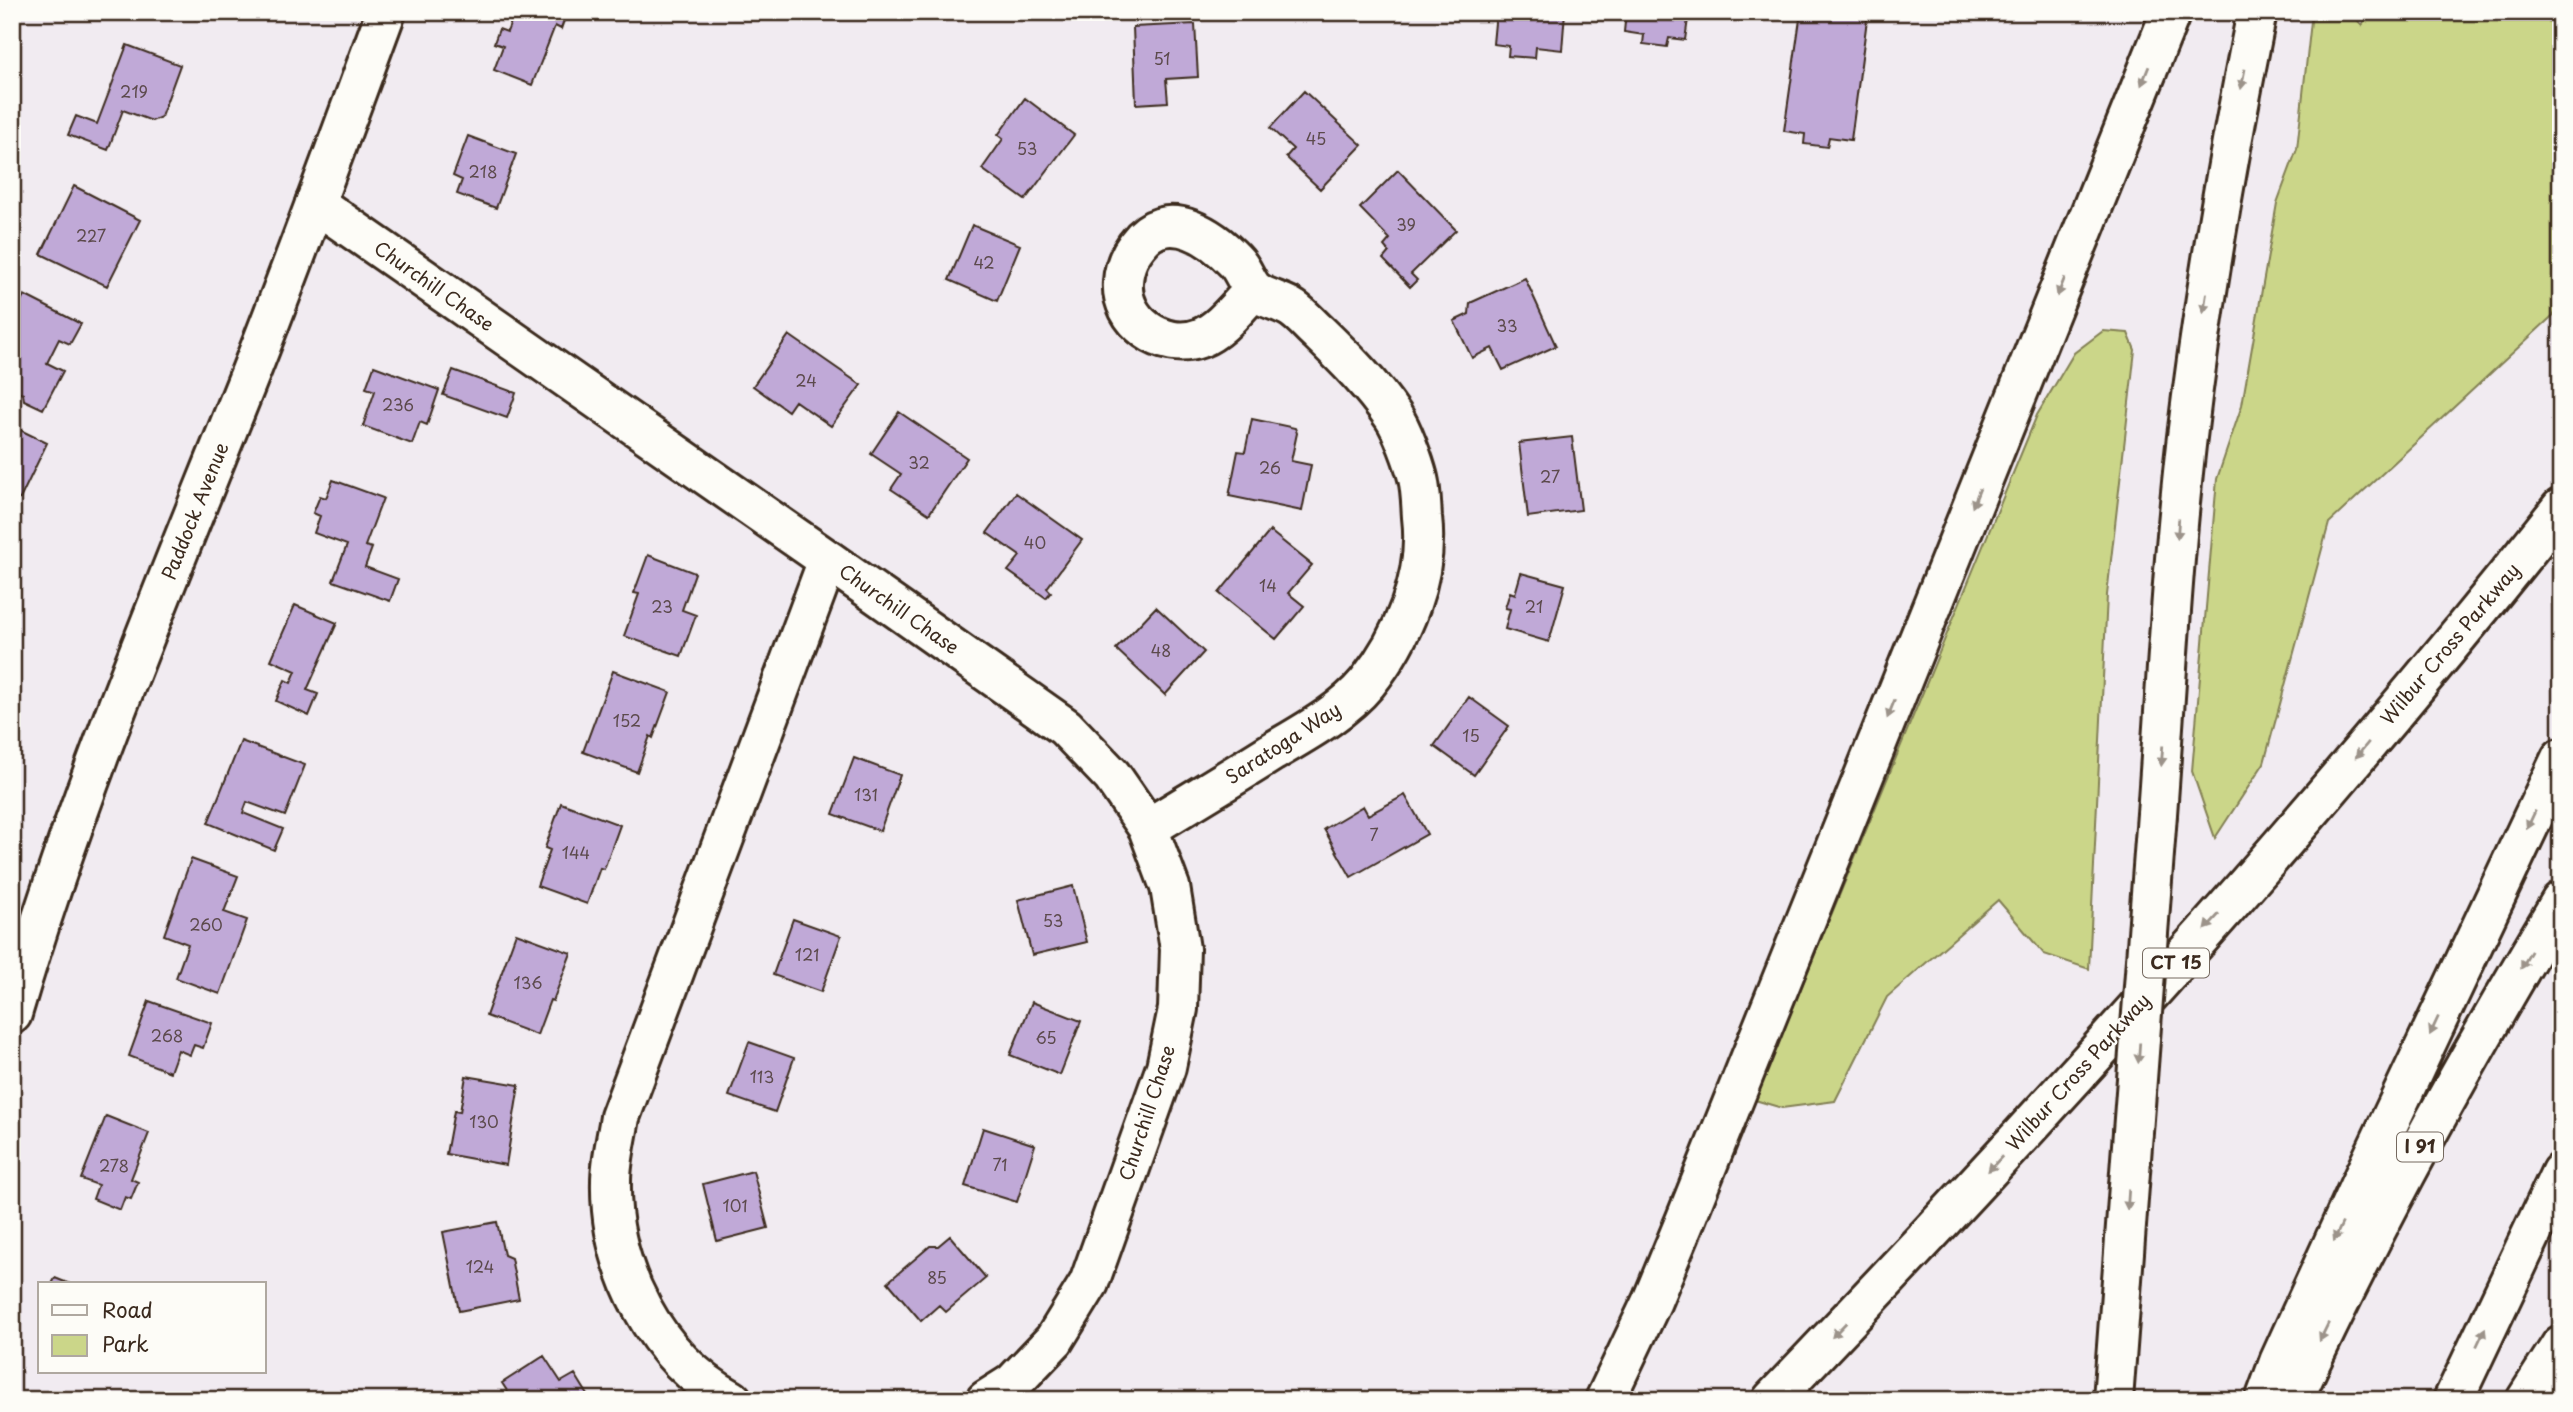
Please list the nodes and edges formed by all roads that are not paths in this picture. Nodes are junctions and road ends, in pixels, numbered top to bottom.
1 (386, 12) edge
2 (2171, 12) edge
3 (2257, 12) edge
4 (315, 203) junction
5 (1254, 290) dead end
6 (2561, 508) edge
7 (828, 560) junction
8 (2561, 758) edge
9 (1148, 828) junction
10 (2561, 901) edge
11 (12, 1014) edge
12 (2561, 1171) edge
13 (2561, 1345) edge
14 (732, 1400) edge
15 (986, 1400) edge
16 (1605, 1400) edge
17 (1772, 1400) edge
18 (2113, 1400) edge
19 (2265, 1400) edge
20 (2293, 1400) edge
21 (2453, 1400) edge
22 (2526, 1400) edge

1 - 4 main road, Paddock Avenue
2 -> 16 main road
3 -> 18 main road, bridge
4 - 7 main road, Churchill Chase
4 - 11 main road, Paddock Avenue
5 - 9 main road, Saratoga Way
6 -> 17 main road, Wilbur Cross Parkway / CT 15
7 - 9 main road, Churchill Chase
7 - 14 main road, Churchill Chase
8 -> 19 main road
9 - 15 main road, Churchill Chase
10 -> 20 main road, I 91
21 -> 12 main road
13 - 22 main road

